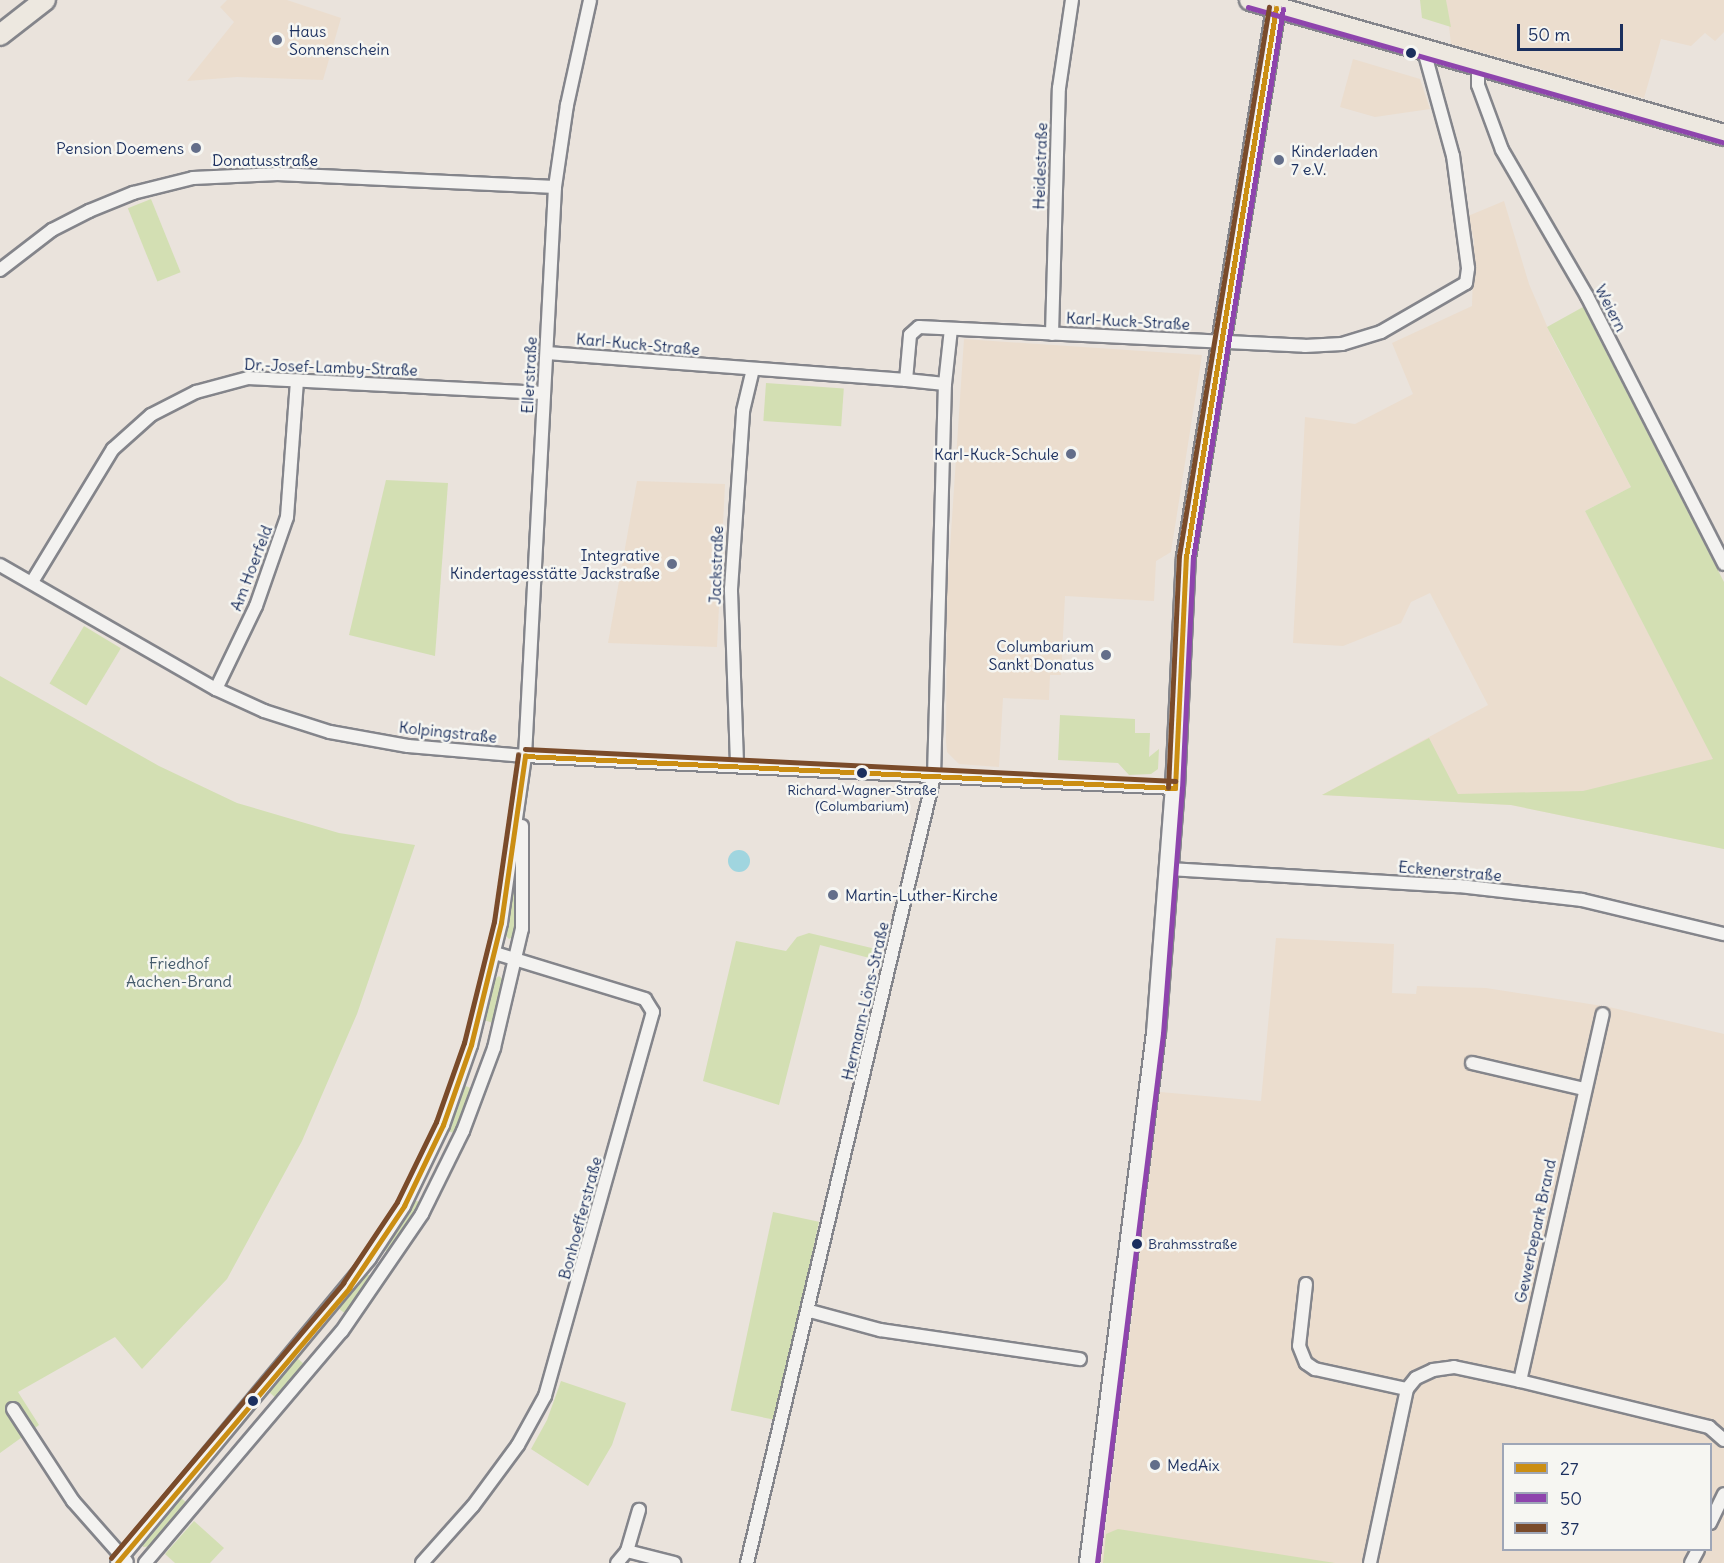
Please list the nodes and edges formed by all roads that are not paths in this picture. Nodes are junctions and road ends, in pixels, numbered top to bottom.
1 (45, 0) edge
2 (588, 0) edge
3 (1072, 0) edge
4 (1250, 0) edge
5 (1276, 4) edge
6 (0, 35) edge
7 (1424, 51) junction
8 (1478, 65) junction
9 (1724, 135) edge
10 (555, 188) junction
11 (0, 270) edge
12 (951, 330) junction
13 (1052, 334) junction
14 (1220, 343) junction
15 (547, 353) junction
16 (753, 369) junction
17 (297, 380) junction
18 (906, 380) junction
19 (945, 384) junction
20 (544, 393) junction
21 (1724, 564) edge
22 (0, 565) edge
23 (32, 582) junction
24 (216, 689) junction
25 (525, 756) junction
26 (737, 763) junction
27 (934, 776) junction
28 (1175, 788) junction
29 (521, 795) junction
30 (1169, 868) junction
31 (1724, 934) edge
32 (495, 953) junction
33 (516, 959) junction
34 (1603, 1014) dead end
35 (1472, 1063) dead end
36 (1584, 1089) junction
37 (370, 1258) junction
38 (387, 1269) junction
39 (1306, 1284) dead end
40 (810, 1311) junction
41 (1080, 1359) dead end
42 (1520, 1381) junction
43 (1407, 1389) junction
44 (13, 1409) dead end
45 (1724, 1440) edge
46 (1724, 1494) edge
47 (639, 1510) dead end
48 (1712, 1519) edge
49 (627, 1551) junction
50 (122, 1561) edge
51 (145, 1563) edge
52 (422, 1563) edge
53 (617, 1563) edge
54 (674, 1563) edge
55 (747, 1563) edge
56 (1089, 1563) edge
57 (1370, 1563) edge

1 - 6 main road
2 - 10 street, Ellerstraße
3 - 13 street, Heidestraße
4 - 5 main road
5 - 7 main road
5 - 14 street
7 - 8 main road
7 - 14 street, Karl-Kuck-Straße
8 - 9 main road
8 - 21 street, Weiern
10 - 11 street, Donatusstraße
10 - 15 street, Ellerstraße
12 - 13 street, Karl-Kuck-Straße
12 - 18 street, Karl-Kuck-Straße
12 - 19 street, Hermann-Löns-Straße
13 - 14 street, Karl-Kuck-Straße
14 - 28 street
15 - 16 street, Karl-Kuck-Straße
15 - 20 street, Ellerstraße
16 - 18 street, Karl-Kuck-Straße
16 - 26 street, Jackstraße
17 - 20 street, Dr.-Josef-Lamby-Straße
17 - 23 street, Dr.-Josef-Lamby-Straße
17 - 24 street, Am Hoerfeld
18 - 19 street, Karl-Kuck-Straße
19 - 27 street, Hermann-Löns-Straße
20 - 25 street, Ellerstraße
22 - 23 street, Kolpingstraße
23 - 24 street, Kolpingstraße
24 - 25 street, Kolpingstraße
25 - 26 street, Kolpingstraße
25 - 29 street, Ellerstraße
26 - 27 street, Kolpingstraße
27 - 28 street, Kolpingstraße
27 - 40 street, Hermann-Löns-Straße
28 - 30 street
29 - 32 street
29 - 33 street
30 - 31 street, Eckenerstraße
30 - 56 street
32 - 33 street, Bonhoefferstraße
32 - 37 street
33 - 38 street
33 - 52 street, Bonhoefferstraße
34 - 36 street, Gewerbepark Brand
35 - 36 street
36 - 42 street, Gewerbepark Brand
37 - 38 street
37 - 50 street
38 - 51 street
39 - 43 street
40 - 41 street
40 - 55 street, Hermann-Löns-Straße
42 - 43 street
42 - 45 street
43 - 57 street
44 - 50 street
46 - 48 street
47 - 49 street
49 - 53 street
49 - 54 street

